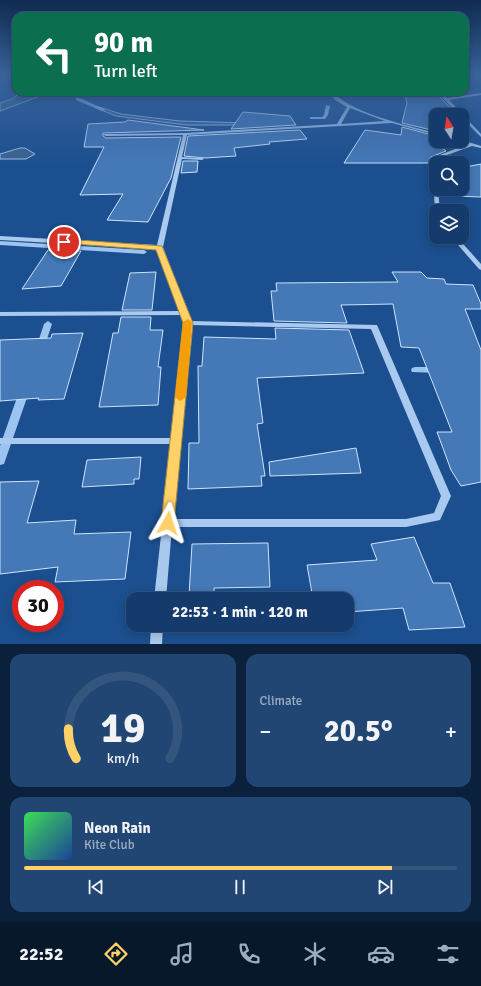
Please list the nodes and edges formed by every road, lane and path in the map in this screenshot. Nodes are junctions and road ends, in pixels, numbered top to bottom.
1 (349, 106) joint
2 (392, 122) junction
3 (469, 124) edge
4 (338, 125) junction
5 (429, 132) edge
6 (185, 134) junction
7 (106, 135) dead end
8 (481, 136) edge
9 (469, 143) edge
10 (473, 144) junction
11 (481, 147) edge
12 (180, 158) junction
13 (202, 159) dead end
14 (437, 204) edge
15 (0, 238) edge
16 (460, 244) edge
17 (160, 247) junction
18 (481, 268) edge
19 (184, 313) junction
20 (0, 314) edge
21 (188, 323) junction
22 (0, 441) edge
23 (176, 441) junction
24 (168, 523) junction
25 (161, 592) edge
26 (157, 632) edge
27 (156, 644) edge

1 - 2 street
1 - 4 street
2 - 4 street
2 - 5 street
3 - 8 street
4 - 6 street
6 - 7 street
6 - 12 street
9 - 10 street
10 - 11 street
10 - 14 street
12 - 13 street
12 - 17 street
15 - 17 street
16 - 18 street
17 - 19 street
19 - 20 street
19 - 21 street
21 - 23 street
21 - 24 street
22 - 23 street
23 - 24 street
24 - 25 street
26 - 27 street

